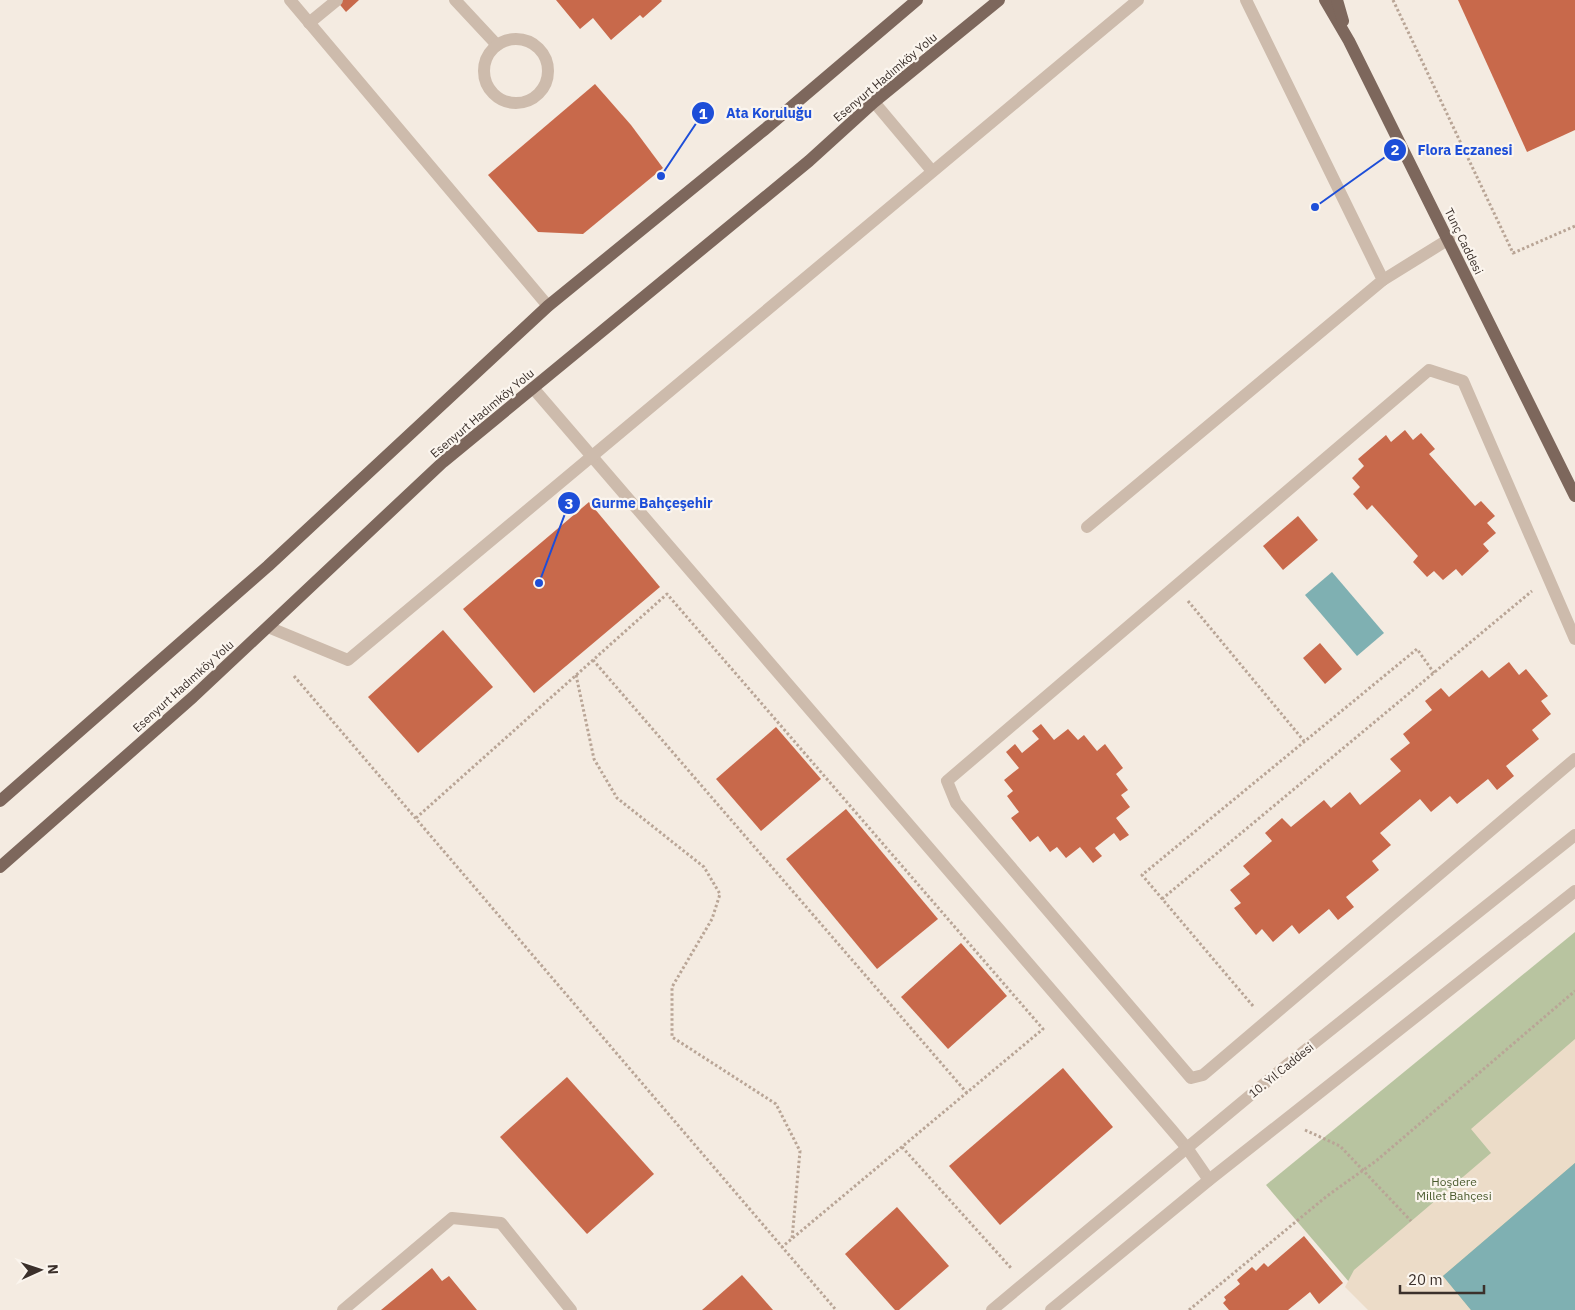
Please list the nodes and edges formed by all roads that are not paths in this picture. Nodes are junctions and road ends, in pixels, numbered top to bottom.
1 (290, 0) edge
2 (338, 0) edge
3 (455, 0) edge
4 (916, 0) edge
5 (999, 0) edge
6 (1138, 0) edge
7 (1246, 0) edge
8 (1325, 0) edge
9 (1337, 0) edge
10 (308, 23) junction
11 (1349, 41) junction
12 (497, 46) junction
13 (874, 102) junction
14 (932, 172) junction
15 (1449, 239) junction
16 (1383, 280) junction
17 (548, 306) junction
18 (533, 388) junction
19 (592, 457) junction
20 (1575, 496) edge
21 (1087, 527) dead end
22 (268, 627) junction
23 (1575, 639) edge
24 (1575, 759) edge
25 (0, 801) edge
26 (1575, 835) edge
27 (0, 867) edge
28 (1575, 891) edge
29 (1187, 1148) junction
30 (1209, 1180) junction
31 (343, 1310) edge
32 (571, 1310) edge
33 (992, 1310) edge
34 (1051, 1310) edge

1 - 10 street
2 - 10 street
3 - 12 street
4 - 17 main road
5 - 13 main road, Esenyurt Hadımköy Yolu
6 - 14 street
7 - 16 street
8 - 11 main road, Tunç Caddesi
9 - 11 main road
10 - 17 street
11 - 15 main road, Tunç Caddesi
12 - 12 street
13 - 14 street
13 - 18 main road, Esenyurt Hadımköy Yolu
14 - 19 street
15 - 16 street
15 - 20 main road, Tunç Caddesi
16 - 21 street
17 - 25 main road
18 - 19 street
18 - 22 main road, Esenyurt Hadımköy Yolu
19 - 22 street
19 - 29 street
22 - 27 main road, Esenyurt Hadımköy Yolu
23 - 24 street
26 - 29 street, 10. Yıl Caddesi
28 - 30 street
29 - 30 street
29 - 33 street, 10. Yıl Caddesi
30 - 34 street
31 - 32 street

